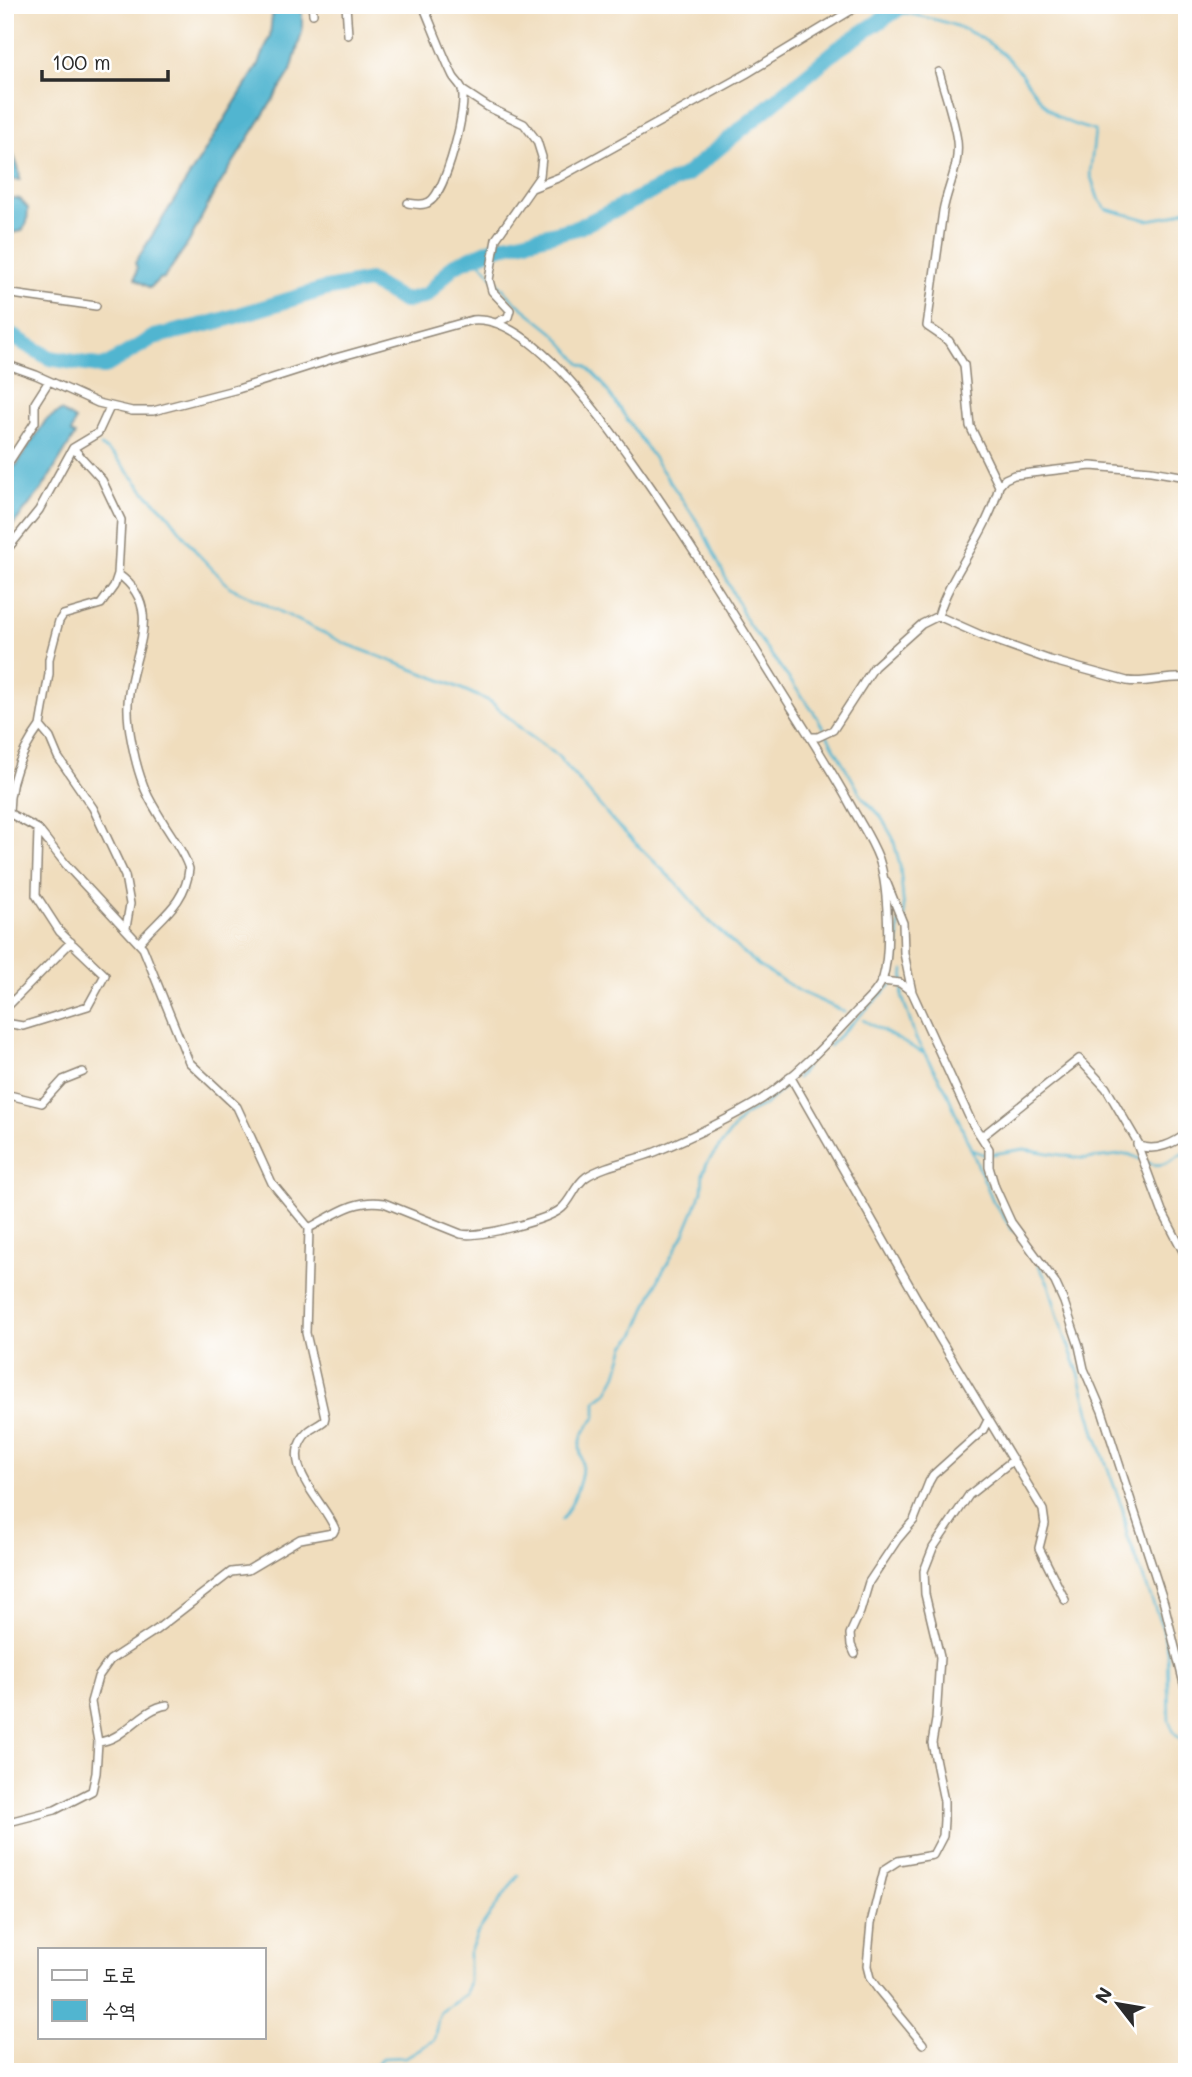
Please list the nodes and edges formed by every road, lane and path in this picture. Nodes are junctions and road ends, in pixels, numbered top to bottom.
1 (346, 5) edge
2 (424, 5) edge
3 (860, 5) edge
4 (348, 35) dead end
5 (939, 72) dead end
6 (462, 90) junction
7 (532, 188) junction
8 (408, 203) dead end
9 (5, 293) edge
10 (96, 306) dead end
11 (498, 322) junction
12 (5, 364) edge
13 (49, 382) junction
14 (110, 407) junction
15 (73, 448) junction
16 (5, 468) edge
17 (1187, 477) edge
18 (999, 486) junction
19 (5, 552) edge
20 (118, 574) junction
21 (938, 616) junction
22 (1187, 678) edge
23 (40, 726) junction
24 (810, 737) junction
25 (7, 812) edge
26 (38, 829) junction
27 (883, 876) junction
28 (126, 928) junction
29 (71, 942) junction
30 (139, 943) junction
31 (882, 981) junction
32 (912, 992) junction
33 (5, 1009) edge
34 (5, 1023) edge
35 (83, 1072) dead end
36 (790, 1076) junction
37 (5, 1094) edge
38 (980, 1133) junction
39 (1187, 1133) edge
40 (1136, 1142) junction
41 (309, 1228) junction
42 (1187, 1259) edge
43 (988, 1420) junction
44 (1012, 1461) junction
45 (1065, 1600) dead end
46 (855, 1654) dead end
47 (1187, 1696) edge
48 (167, 1705) dead end
49 (98, 1742) junction
50 (5, 1823) edge
51 (923, 2044) dead end

1 - 4 street
2 - 6 street
3 - 7 street
5 - 18 street
6 - 7 street
6 - 8 street
7 - 11 street
9 - 10 street
11 - 14 street
11 - 24 street
12 - 13 street
13 - 14 street
13 - 16 street
14 - 15 street
15 - 19 street
15 - 20 street
17 - 18 street
18 - 21 street
20 - 23 street
20 - 30 street
21 - 22 street
21 - 24 street
23 - 25 street
23 - 28 street
24 - 27 street
25 - 26 street
26 - 28 street
26 - 29 street
27 - 31 street
27 - 32 street
28 - 30 street
29 - 33 street
29 - 34 street
30 - 41 street
31 - 32 street
31 - 36 street
32 - 38 street
35 - 37 street
36 - 41 street
36 - 43 street
38 - 40 street
38 - 47 street
39 - 40 street
40 - 42 street
41 - 49 street
43 - 44 street
43 - 46 street
44 - 45 street
44 - 51 street
48 - 49 street
49 - 50 street

